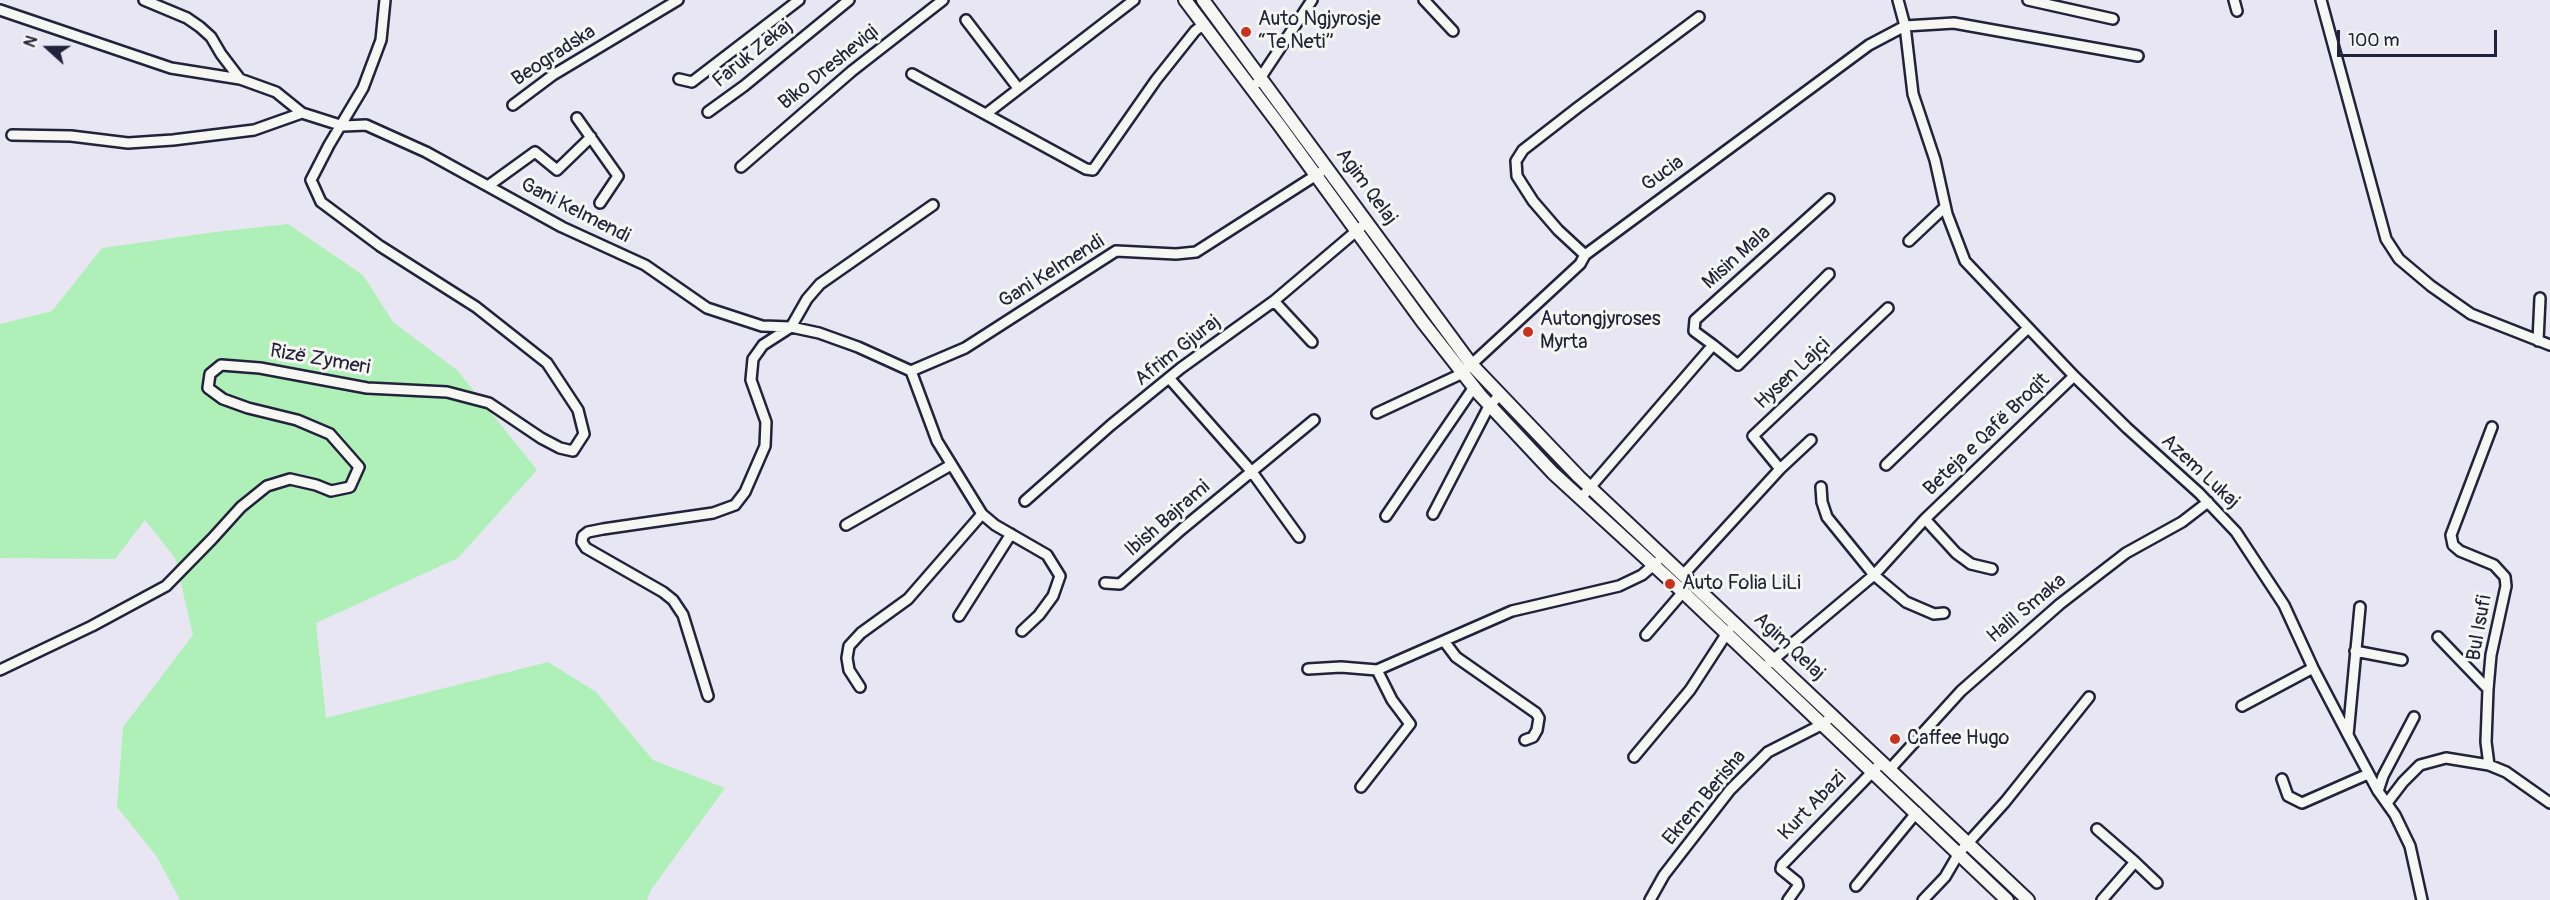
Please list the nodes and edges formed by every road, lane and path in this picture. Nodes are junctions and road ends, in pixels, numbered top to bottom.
1 (144, 0) edge
2 (385, 0) edge
3 (678, 0) edge
4 (800, 0) edge
5 (849, 0) edge
6 (943, 0) edge
7 (1134, 0) edge
8 (1185, 0) edge
9 (1203, 0) edge
10 (1312, 0) edge
11 (1424, 0) edge
12 (1898, 0) edge
13 (2028, 0) edge
14 (2234, 0) edge
15 (2321, 0) edge
16 (0, 10) edge
17 (2237, 11) dead end
18 (1700, 17) dead end
19 (2113, 19) dead end
20 (966, 20) dead end
21 (1204, 24) junction
22 (1905, 26) junction
23 (1453, 31) dead end
24 (2138, 56) dead end
25 (912, 74) dead end
26 (1262, 78) junction
27 (240, 79) junction
28 (680, 79) dead end
29 (1018, 88) junction
30 (1252, 90) junction
31 (513, 105) dead end
32 (708, 112) dead end
33 (302, 113) junction
34 (986, 114) junction
35 (577, 118) dead end
36 (343, 126) junction
37 (12, 135) dead end
38 (591, 137) junction
39 (741, 167) dead end
40 (1327, 167) junction
41 (1315, 177) junction
42 (488, 186) junction
43 (1829, 199) dead end
44 (600, 203) dead end
45 (933, 205) dead end
46 (1945, 207) junction
47 (1367, 222) junction
48 (1355, 231) junction
49 (1909, 241) dead end
50 (1585, 255) junction
51 (1829, 274) dead end
52 (2540, 298) dead end
53 (1274, 301) junction
54 (1888, 308) dead end
55 (791, 327) junction
56 (2028, 328) junction
57 (2538, 341) junction
58 (1312, 342) dead end
59 (1713, 345) junction
60 (2550, 345) edge
61 (1471, 364) junction
62 (911, 371) junction
63 (1461, 374) junction
64 (2074, 376) junction
65 (1169, 378) junction
66 (1474, 387) junction
67 (1499, 395) junction
68 (1491, 406) junction
69 (1377, 413) dead end
70 (1314, 420) dead end
71 (2492, 428) dead end
72 (1811, 440) dead end
73 (951, 465) junction
74 (1886, 465) dead end
75 (1780, 469) junction
76 (1252, 472) junction
77 (1591, 487) junction
78 (1821, 487) dead end
79 (1581, 498) junction
80 (1025, 501) dead end
81 (2208, 502) junction
82 (1614, 509) junction
83 (982, 514) junction
84 (1433, 514) dead end
85 (1386, 516) dead end
86 (1925, 519) junction
87 (1605, 520) junction
88 (846, 525) dead end
89 (1011, 534) junction
90 (1299, 537) dead end
91 (1663, 556) junction
92 (1654, 565) junction
93 (1992, 569) dead end
94 (1683, 575) junction
95 (1874, 575) junction
96 (1105, 583) dead end
97 (1683, 592) junction
98 (2360, 607) dead end
99 (1944, 614) dead end
100 (959, 616) dead end
101 (1731, 628) junction
102 (1022, 631) dead end
103 (1646, 635) dead end
104 (2438, 637) dead end
105 (1444, 641) junction
106 (2355, 651) junction
107 (1773, 659) junction
108 (2402, 660) dead end
109 (1763, 668) junction
110 (2313, 668) junction
111 (1308, 669) dead end
112 (0, 670) edge
113 (1377, 670) junction
114 (860, 687) dead end
115 (2488, 689) junction
116 (708, 696) dead end
117 (2089, 697) dead end
118 (2242, 706) dead end
119 (2414, 717) dead end
120 (1828, 719) junction
121 (2348, 735) junction
122 (1525, 740) dead end
123 (1634, 757) dead end
124 (1886, 765) junction
125 (2489, 765) junction
126 (1871, 771) junction
127 (2368, 774) junction
128 (2282, 779) dead end
129 (1361, 787) dead end
130 (2378, 791) junction
131 (2550, 802) edge
132 (2388, 803) junction
133 (1917, 812) junction
134 (2097, 829) dead end
135 (1963, 848) junction
136 (2135, 862) junction
137 (2157, 883) dead end
138 (1856, 886) dead end
139 (1650, 900) edge
140 (1788, 900) edge
141 (1923, 900) edge
142 (2006, 900) edge
143 (2028, 900) edge
144 (2102, 900) edge
145 (2422, 900) edge

1 - 27 street
2 - 36 street
3 - 31 street, Beogradska
4 - 28 street
5 - 32 street, Faruk Zekaj
6 - 39 street, Biko Dresheviqi
7 - 29 street
8 - 21 main road, Agim Qelaj
9 - 26 main road, Agim Qelaj
10 - 26 street
11 - 23 street
12 - 22 street, Azem Lukaj
13 - 19 street
14 - 17 street
15 - 57 street
16 - 27 street, Gani Kelmendi
18 - 50 street
20 - 29 street
21 - 30 main road, Agim Qelaj
21 - 34 street
22 - 24 street
22 - 46 street, Azem Lukaj
22 - 50 street, Gucia
25 - 34 street
26 - 30 street
26 - 40 main road, Agim Qelaj
27 - 33 street, Gani Kelmendi
29 - 34 street
30 - 41 main road, Agim Qelaj
33 - 36 street, Gani Kelmendi
33 - 37 street
35 - 38 street
36 - 42 street, Gani Kelmendi
36 - 112 street, Rizë Zymeri
38 - 42 street
38 - 44 street
40 - 41 street, Gani Kelmendi
40 - 47 main road, Agim Qelaj
41 - 48 main road, Agim Qelaj
41 - 62 street, Gani Kelmendi
42 - 55 street, Gani Kelmendi
43 - 59 street, Misin Mala
45 - 55 street
46 - 49 street
46 - 56 street, Azem Lukaj
47 - 48 street, Afrim Gjuraj
47 - 61 main road, Agim Qelaj
48 - 53 street, Afrim Gjuraj
48 - 63 main road, Agim Qelaj
50 - 61 street, Gucia
51 - 59 street, Misin Mala
52 - 57 street
53 - 58 street
53 - 65 street, Afrim Gjuraj
54 - 75 street, Hysen Lajçi
55 - 62 street, Gani Kelmendi
55 - 116 street
56 - 64 street, Azem Lukaj
56 - 74 street
57 - 60 street
59 - 77 street
61 - 63 street, Gucia
61 - 67 main road, Agim Qelaj
62 - 73 street
63 - 66 main road, Agim Qelaj
63 - 69 street
64 - 81 street, Azem Lukaj
64 - 86 street, Beteja e Qafë Broqit
65 - 76 street
65 - 80 street, Afrim Gjuraj
66 - 68 main road, Agim Qelaj
66 - 85 street
67 - 68 street
67 - 77 main road, Agim Qelaj
68 - 79 main road, Agim Qelaj
68 - 84 street
70 - 76 street, Ibish Bajrami
71 - 115 street, Bul Isufi
72 - 75 street
73 - 83 street
73 - 88 street
75 - 94 street
76 - 90 street
76 - 96 street, Ibish Bajrami
77 - 79 street
77 - 82 main road, Agim Qelaj
78 - 95 street
79 - 87 main road, Agim Qelaj
81 - 110 street, Azem Lukaj
81 - 124 street, Halil Smaka
82 - 87 main road
82 - 91 main road, Agim Qelaj
83 - 89 street
83 - 114 street
86 - 93 street, Beteja e Qafë Broqit
86 - 95 street, Beteja e Qafë Broqit
87 - 92 main road, Agim Qelaj
89 - 100 street
89 - 102 street
91 - 92 street
91 - 94 main road, Agim Qelaj
92 - 97 main road, Agim Qelaj
92 - 105 street
94 - 101 main road, Agim Qelaj
95 - 99 street
95 - 107 street, Beteja e Qafë Broqit
97 - 101 main road, Agim Qelaj
97 - 103 street
98 - 106 street
101 - 107 main road, Agim Qelaj
101 - 109 main road, Agim Qelaj
101 - 123 street
104 - 115 street
105 - 113 street
105 - 122 street
106 - 108 street
106 - 121 street
107 - 109 street, Beteja e Qafë Broqit
107 - 120 main road, Agim Qelaj
109 - 120 main road, Agim Qelaj
110 - 118 street
110 - 121 street, Azem Lukaj
111 - 113 street
113 - 129 street
115 - 125 street, Bul Isufi
117 - 135 street
119 - 130 street
120 - 124 main road, Agim Qelaj
120 - 126 main road, Agim Qelaj
120 - 139 street, Ekrem Berisha
121 - 127 street, Azem Lukaj
124 - 126 street, Halil Smaka
124 - 135 main road, Agim Qelaj
125 - 131 street
125 - 132 street
126 - 133 main road, Agim Qelaj
126 - 140 street, Kurt Abazi
127 - 128 street
127 - 130 street, Azem Lukaj
130 - 132 street, Azem Lukaj
132 - 145 street, Azem Lukaj
133 - 135 main road, Agim Qelaj
133 - 138 street
134 - 136 street
135 - 141 street
135 - 142 main road, Agim Qelaj
135 - 143 main road, Agim Qelaj
136 - 137 street
136 - 144 street

